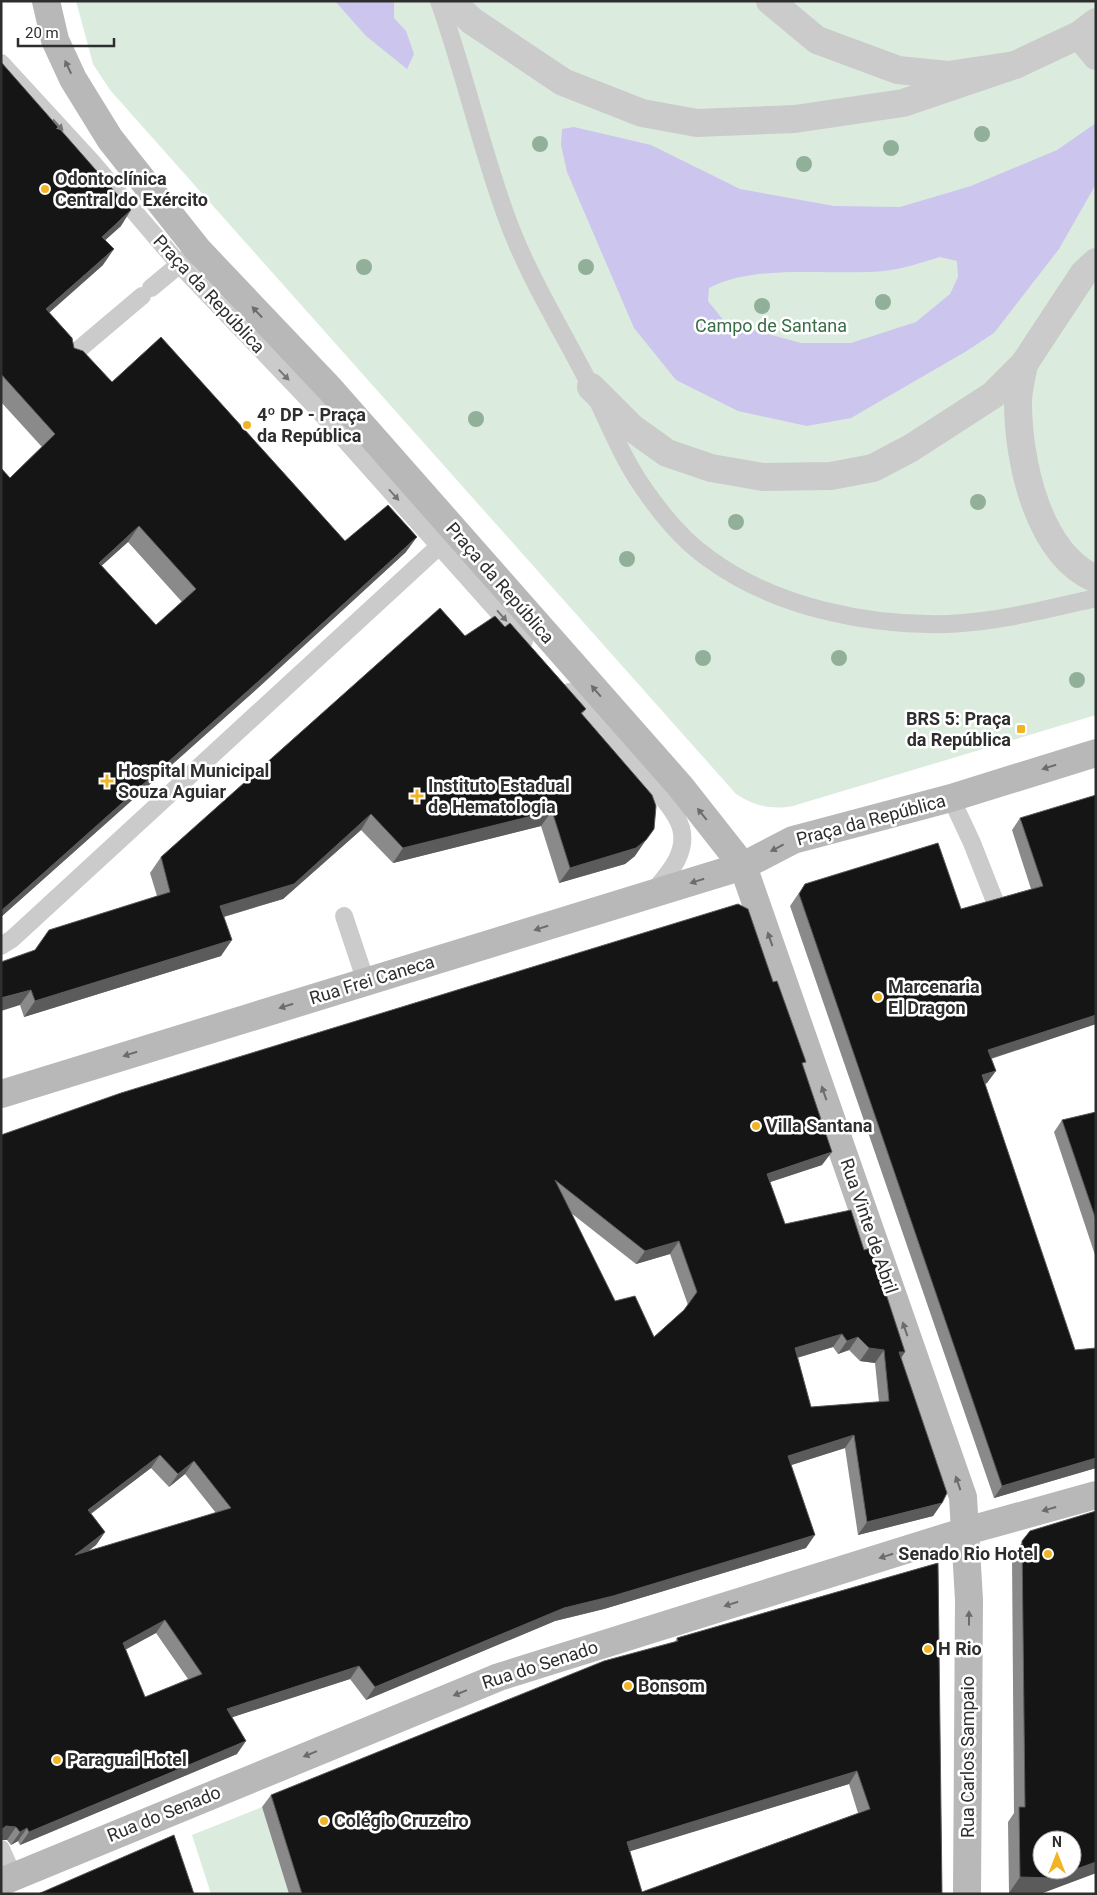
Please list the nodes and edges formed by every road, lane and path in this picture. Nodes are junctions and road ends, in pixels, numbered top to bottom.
1 (46, 1) edge
2 (439, 1) edge
3 (451, 1) edge
4 (770, 1) edge
5 (1087, 29) edge
6 (1096, 56) edge
7 (1, 63) edge
8 (1014, 64) junction
9 (189, 257) junction
10 (1096, 262) edge
11 (71, 356) edge
12 (1024, 364) junction
13 (591, 387) junction
14 (447, 539) junction
15 (1096, 579) edge
16 (1096, 598) edge
17 (534, 652) edge
18 (560, 681) edge
19 (1096, 753) edge
20 (951, 798) junction
21 (743, 866) junction
22 (650, 895) junction
23 (994, 899) edge
24 (344, 916) dead end
25 (1, 946) edge
26 (366, 982) junction
27 (1, 1094) edge
28 (1096, 1495) edge
29 (966, 1531) junction
30 (1, 1849) edge
31 (7, 1879) edge
32 (967, 1894) edge

9 -> 1 street, Praça da República
2 - 13 lane
3 - 8 street
4 - 8 street
5 - 6 street
5 - 8 street
7 -> 9 lane, Praça da República
9 - 11 lane
9 - 14 street, Praça da República
10 - 12 street
12 - 13 street
12 - 15 street
13 - 16 lane
14 -> 17 lane, Praça da República
21 -> 14 street, Praça da República
14 - 25 lane
18 - 22 lane
19 -> 20 street, Praça da República
20 -> 21 street, Praça da República
20 - 23 lane
21 -> 22 street, Rua Frei Caneca
29 -> 21 street, Rua Vinte de Abril
22 -> 26 street, Rua Frei Caneca
24 - 26 lane
26 -> 27 street, Rua Frei Caneca
28 -> 29 street, Rua do Senado
29 -> 31 street, Rua do Senado
32 -> 29 street, Rua Carlos Sampaio
30 - 31 lane

